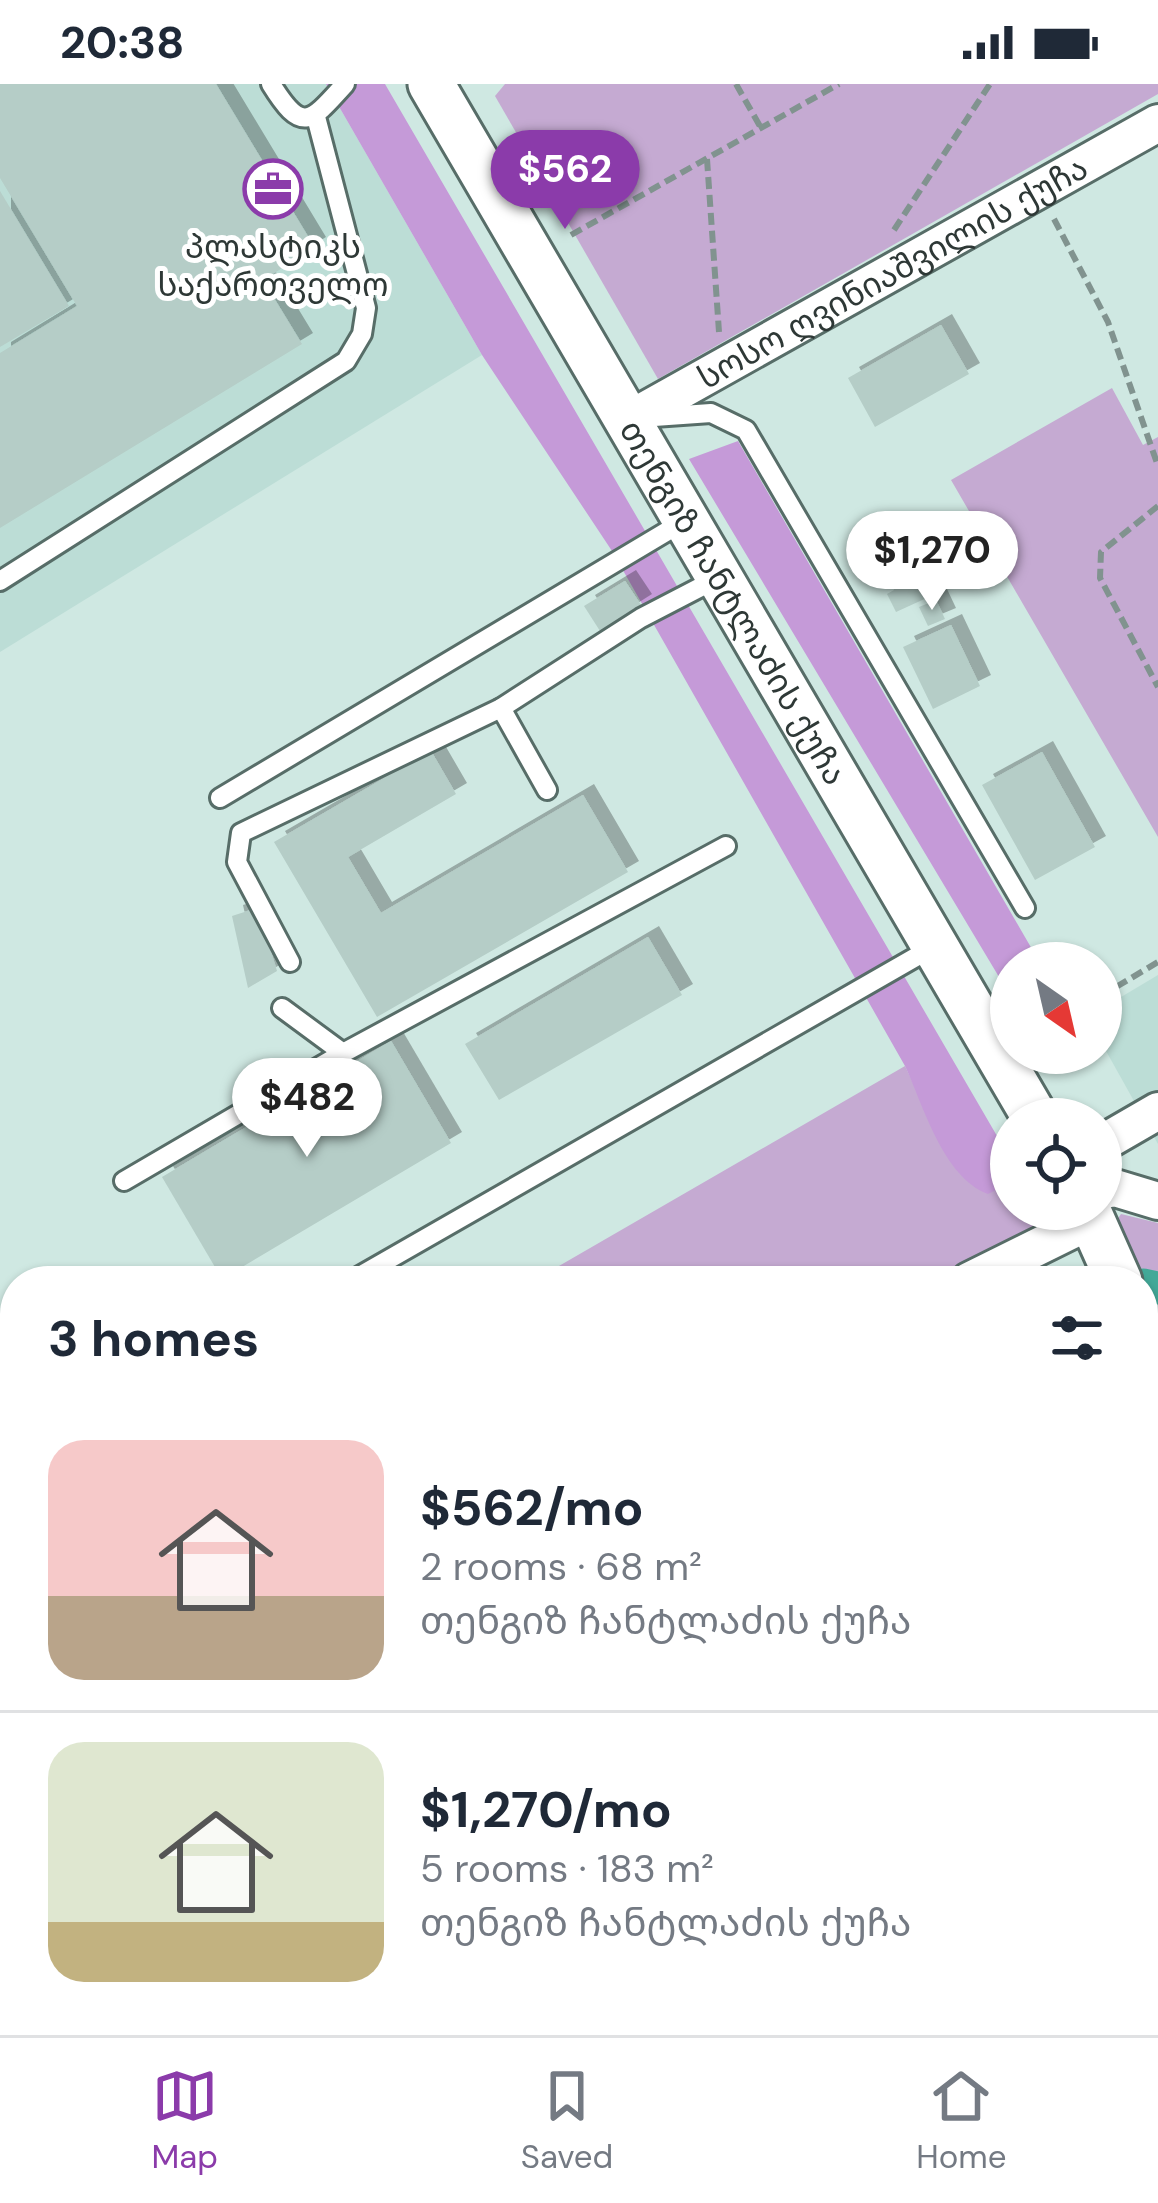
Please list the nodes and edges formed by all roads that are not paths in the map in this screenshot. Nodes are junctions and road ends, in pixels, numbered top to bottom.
1 (272, 84) edge
2 (344, 84) edge
3 (433, 84) edge
4 (316, 117) junction
5 (1158, 124) edge
6 (628, 420) junction
7 (686, 520) junction
8 (720, 577) junction
9 (0, 581) edge
10 (501, 708) junction
11 (548, 790) dead end
12 (220, 798) dead end
13 (727, 846) dead end
14 (1025, 908) dead end
15 (935, 946) junction
16 (290, 962) dead end
17 (282, 1009) dead end
18 (343, 1053) junction
19 (1024, 1098) edge
20 (1158, 1111) edge
21 (1122, 1132) edge
22 (124, 1180) dead end
23 (1122, 1190) edge
24 (1158, 1201) edge
25 (1101, 1230) edge
26 (377, 1266) edge
27 (1008, 1266) edge

1 - 4 lane
2 - 4 lane
3 - 6 street, თენგიზ ჩანტლაძის ქუჩა
4 - 9 lane
5 - 6 street, სოსო ღვინიაშვილის ქუჩა
6 - 7 street, თენგიზ ჩანტლაძის ქუჩა
6 - 14 lane
7 - 8 street, თენგიზ ჩანტლაძის ქუჩა
7 - 12 lane
8 - 10 lane
8 - 15 street, თენგიზ ჩანტლაძის ქუჩა
10 - 11 lane
10 - 16 lane
13 - 18 lane
15 - 19 street, თენგიზ ჩანტლაძის ქუჩა
15 - 26 lane
17 - 18 lane
18 - 22 lane
20 - 21 street
23 - 24 street
25 - 27 street

